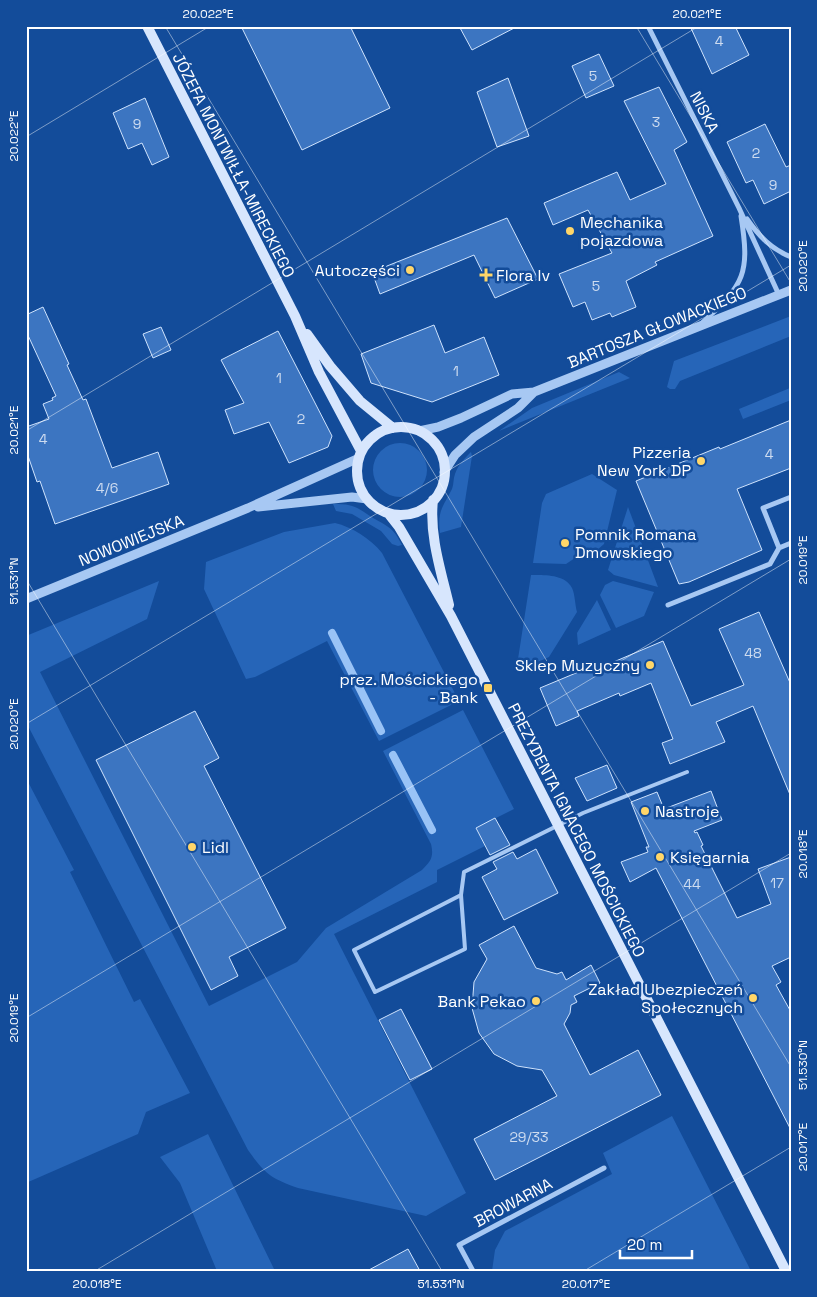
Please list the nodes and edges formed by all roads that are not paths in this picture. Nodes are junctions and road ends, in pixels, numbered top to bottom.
1 (147, 26) edge
2 (648, 26) edge
3 (739, 208) junction
4 (791, 257) edge
5 (791, 290) edge
6 (779, 295) junction
7 (295, 316) junction
8 (699, 326) junction
9 (534, 392) junction
10 (393, 428) junction
11 (419, 431) junction
12 (360, 454) junction
13 (444, 472) junction
14 (791, 497) edge
15 (367, 499) junction
16 (433, 500) junction
17 (248, 508) junction
18 (388, 513) junction
19 (791, 543) edge
20 (779, 548) junction
21 (26, 599) edge
22 (668, 605) dead end
23 (451, 616) junction
24 (687, 772) dead end
25 (557, 825) junction
26 (461, 895) junction
27 (604, 1168) dead end
28 (473, 1271) edge
29 (786, 1271) edge

1 - 7 main road, JÓZEFA MONTWIŁŁA-MIRECKIEGO
2 - 3 street, NISKA
3 - 4 street, NISKA
3 - 6 street, NISKA
3 - 8 street, NISKA
5 - 6 street, BARTOSZA GŁOWACKIEGO
6 - 8 street, BARTOSZA GŁOWACKIEGO
7 - 10 main road, JÓZEFA MONTWIŁŁA-MIRECKIEGO
7 - 12 main road, JÓZEFA MONTWIŁŁA-MIRECKIEGO
8 - 9 street, BARTOSZA GŁOWACKIEGO
9 - 11 street, BARTOSZA GŁOWACKIEGO
9 - 13 street, BARTOSZA GŁOWACKIEGO
10 - 11 main road
10 - 12 main road
11 - 13 main road
12 - 15 main road
12 - 17 street, NOWOWIEJSKA
13 - 16 main road
14 - 20 street
15 - 17 street, NOWOWIEJSKA
15 - 18 main road
16 - 18 main road
16 - 23 main road, PREZYDENTA IGNACEGO MOŚCICKIEGO
17 - 21 street, NOWOWIEJSKA
18 - 23 main road, PREZYDENTA IGNACEGO MOŚCICKIEGO
19 - 20 street
20 - 22 street
23 - 25 main road, PREZYDENTA IGNACEGO MOŚCICKIEGO
24 - 25 lane
25 - 26 lane
25 - 29 main road, PREZYDENTA IGNACEGO MOŚCICKIEGO
26 - 26 lane
27 - 28 street, BROWARNA

